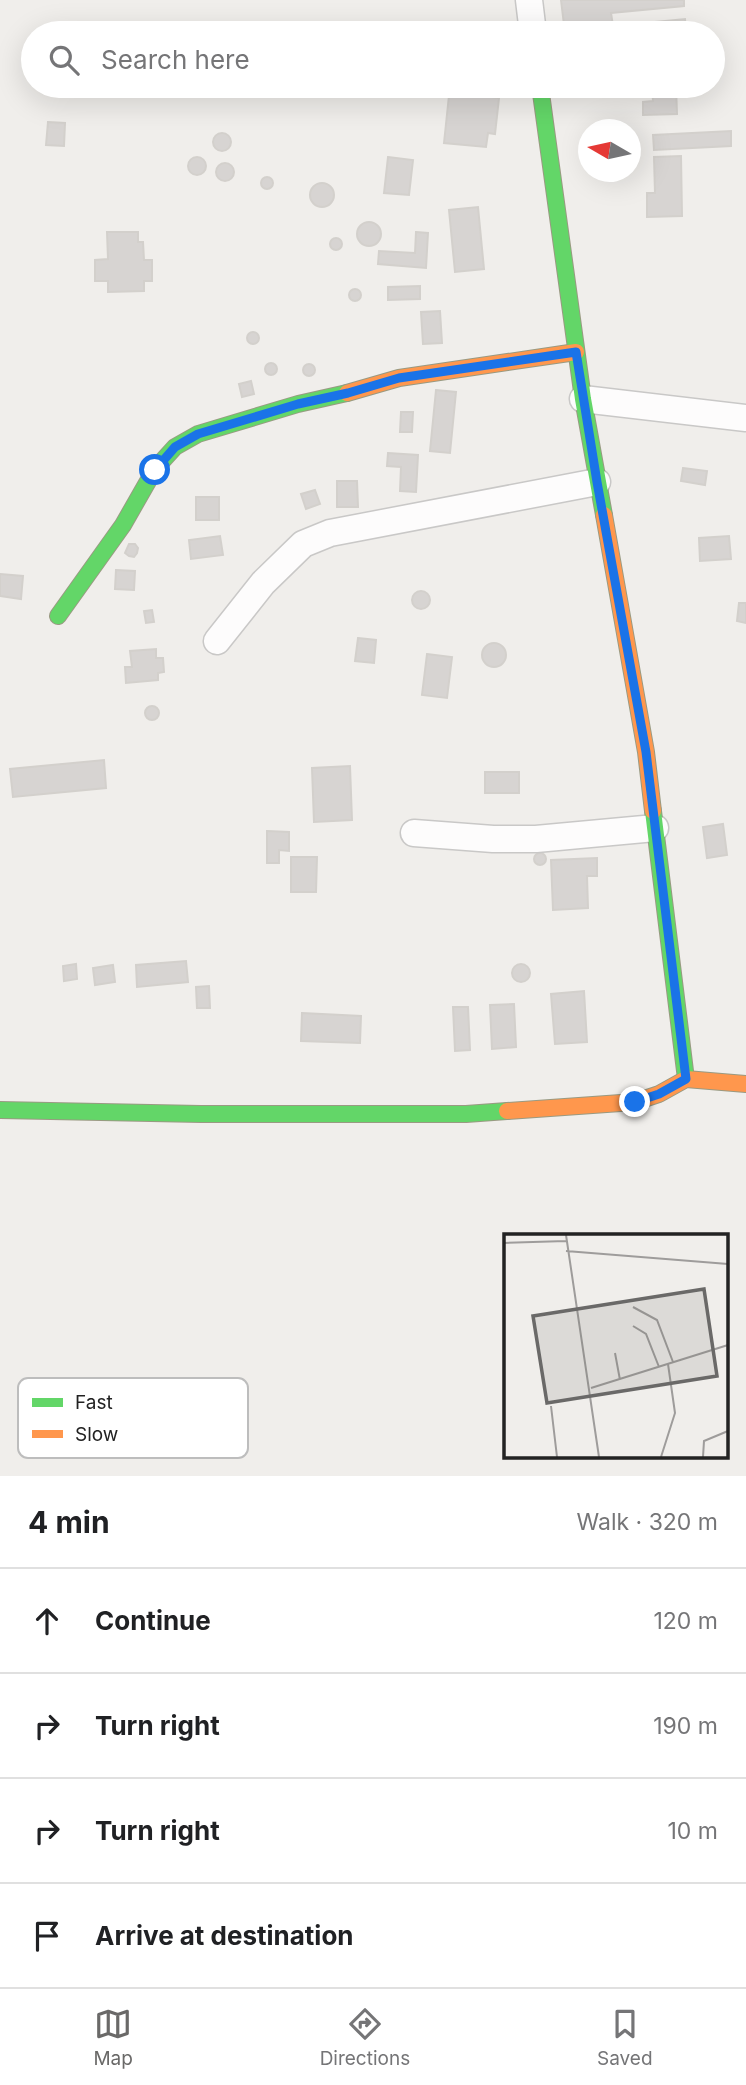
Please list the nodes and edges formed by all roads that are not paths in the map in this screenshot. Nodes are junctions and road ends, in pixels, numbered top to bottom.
1 (529, 0) edge
2 (532, 21) edge
3 (542, 98) edge
4 (576, 352) junction
5 (583, 399) junction
6 (746, 418) edge
7 (597, 482) junction
8 (58, 616) dead end
9 (217, 641) dead end
10 (655, 828) junction
11 (414, 834) dead end
12 (686, 1079) junction
13 (746, 1084) edge
14 (0, 1111) edge

1 - 2 street
3 - 4 street
4 - 5 street
4 - 8 street
5 - 6 street
5 - 7 street
7 - 9 street
7 - 10 street
10 - 11 street
10 - 12 street
12 - 13 street
12 - 14 street

